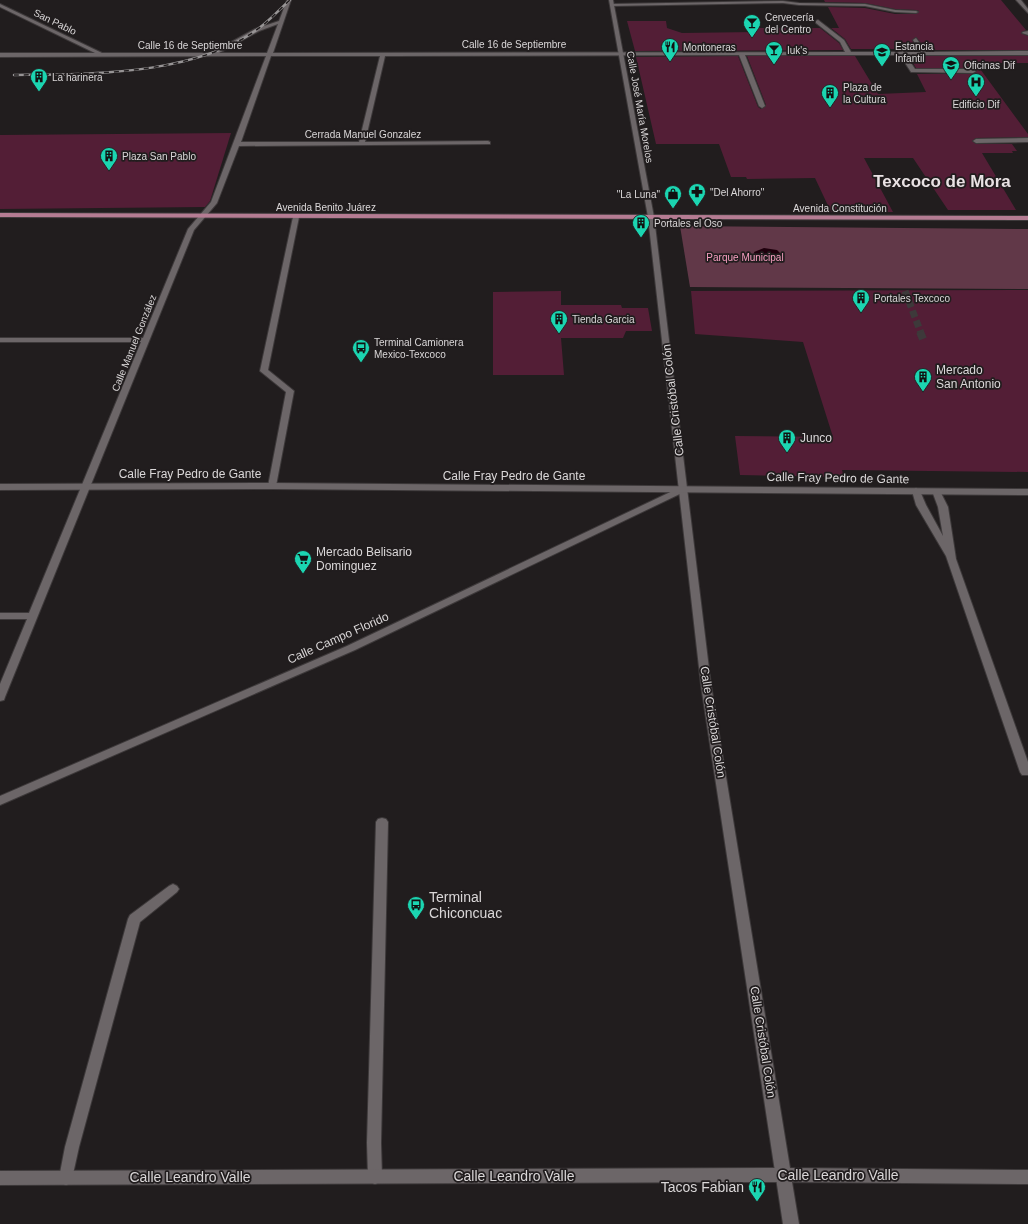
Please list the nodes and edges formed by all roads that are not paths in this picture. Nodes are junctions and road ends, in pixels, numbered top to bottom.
1 (289, 0) edge
2 (1018, 0) edge
3 (611, 2) edge
4 (0, 5) edge
5 (1026, 6) edge
6 (916, 12) dead end
7 (1028, 12) edge
8 (281, 22) junction
9 (818, 22) dead end
10 (916, 40) dead end
11 (848, 52) junction
12 (901, 52) junction
13 (924, 52) junction
14 (621, 53) junction
15 (741, 53) junction
16 (1028, 53) edge
17 (213, 54) junction
18 (270, 54) junction
19 (383, 54) junction
20 (0, 55) edge
21 (103, 55) junction
22 (973, 71) dead end
23 (762, 106) dead end
24 (1028, 140) edge
25 (976, 141) dead end
26 (488, 143) dead end
27 (237, 144) junction
28 (361, 144) junction
29 (0, 215) edge
30 (201, 217) junction
31 (296, 217) junction
32 (651, 217) junction
33 (1028, 218) edge
34 (0, 340) edge
35 (145, 340) junction
36 (272, 486) junction
37 (0, 487) edge
38 (87, 487) junction
39 (683, 489) junction
40 (916, 491) junction
41 (936, 491) junction
42 (1028, 492) edge
43 (951, 559) junction
44 (0, 616) edge
45 (32, 616) junction
46 (0, 697) edge
47 (1026, 772) dead end
48 (0, 801) edge
49 (382, 822) dead end
50 (173, 889) dead end
51 (784, 1175) junction
52 (1028, 1176) edge
53 (375, 1177) junction
54 (0, 1178) edge
55 (66, 1178) junction
56 (791, 1224) edge

1 - 8 street, Calle Manuel González
2 - 5 street
3 - 6 street
3 - 14 street, Calle José María Morelos
4 - 21 street, San Pablo
5 - 7 street
8 - 17 street
8 - 18 street, Calle Manuel González
9 - 11 street
10 - 13 street
11 - 12 street, Calle 16 de Septiembre
11 - 15 street, Calle 16 de Septiembre
12 - 13 street, Calle 16 de Septiembre
12 - 22 street
13 - 16 street, Calle 16 de Septiembre
14 - 15 street, Calle 16 de Septiembre
14 - 19 street, Calle 16 de Septiembre
14 - 32 street, Calle José María Morelos
15 - 23 street
17 - 18 street, Calle 16 de Septiembre
17 - 21 street, Calle 16 de Septiembre
18 - 19 street, Calle 16 de Septiembre
18 - 27 street, Calle Manuel González
19 - 28 street
20 - 21 street, Calle 16 de Septiembre
24 - 25 street
26 - 28 street, Cerrada Manuel Gonzalez
27 - 28 street, Cerrada Manuel Gonzalez
27 - 30 street, Calle Manuel González
29 - 30 main road, Avenida Benito Juárez
30 - 31 main road, Avenida Benito Juárez
30 - 35 street, Calle Manuel González
31 - 32 main road, Avenida Benito Juárez
31 - 36 street
32 - 33 main road, Avenida Constitución
32 - 39 street, Calle Cristóbal Colón
34 - 35 street
35 - 38 street, Calle Manuel González
36 - 38 street, Calle Fray Pedro de Gante
36 - 39 street, Calle Fray Pedro de Gante
37 - 38 street, Calle Fray Pedro de Gante
38 - 45 street, Calle Manuel González
39 - 40 street, Calle Fray Pedro de Gante
39 - 48 street, Calle Campo Florido
39 - 51 street, Calle Cristóbal Colón
40 - 41 street, Calle Fray Pedro de Gante
40 - 43 street
41 - 42 street, Calle Fray Pedro de Gante
41 - 43 street
43 - 47 street
44 - 45 street
45 - 46 street, Calle Manuel González
49 - 53 street
50 - 55 street
51 - 52 street, Calle Leandro Valle
51 - 53 street, Calle Leandro Valle
51 - 56 street, Calle Cristóbal Colón
53 - 55 street, Calle Leandro Valle
54 - 55 street, Calle Leandro Valle

